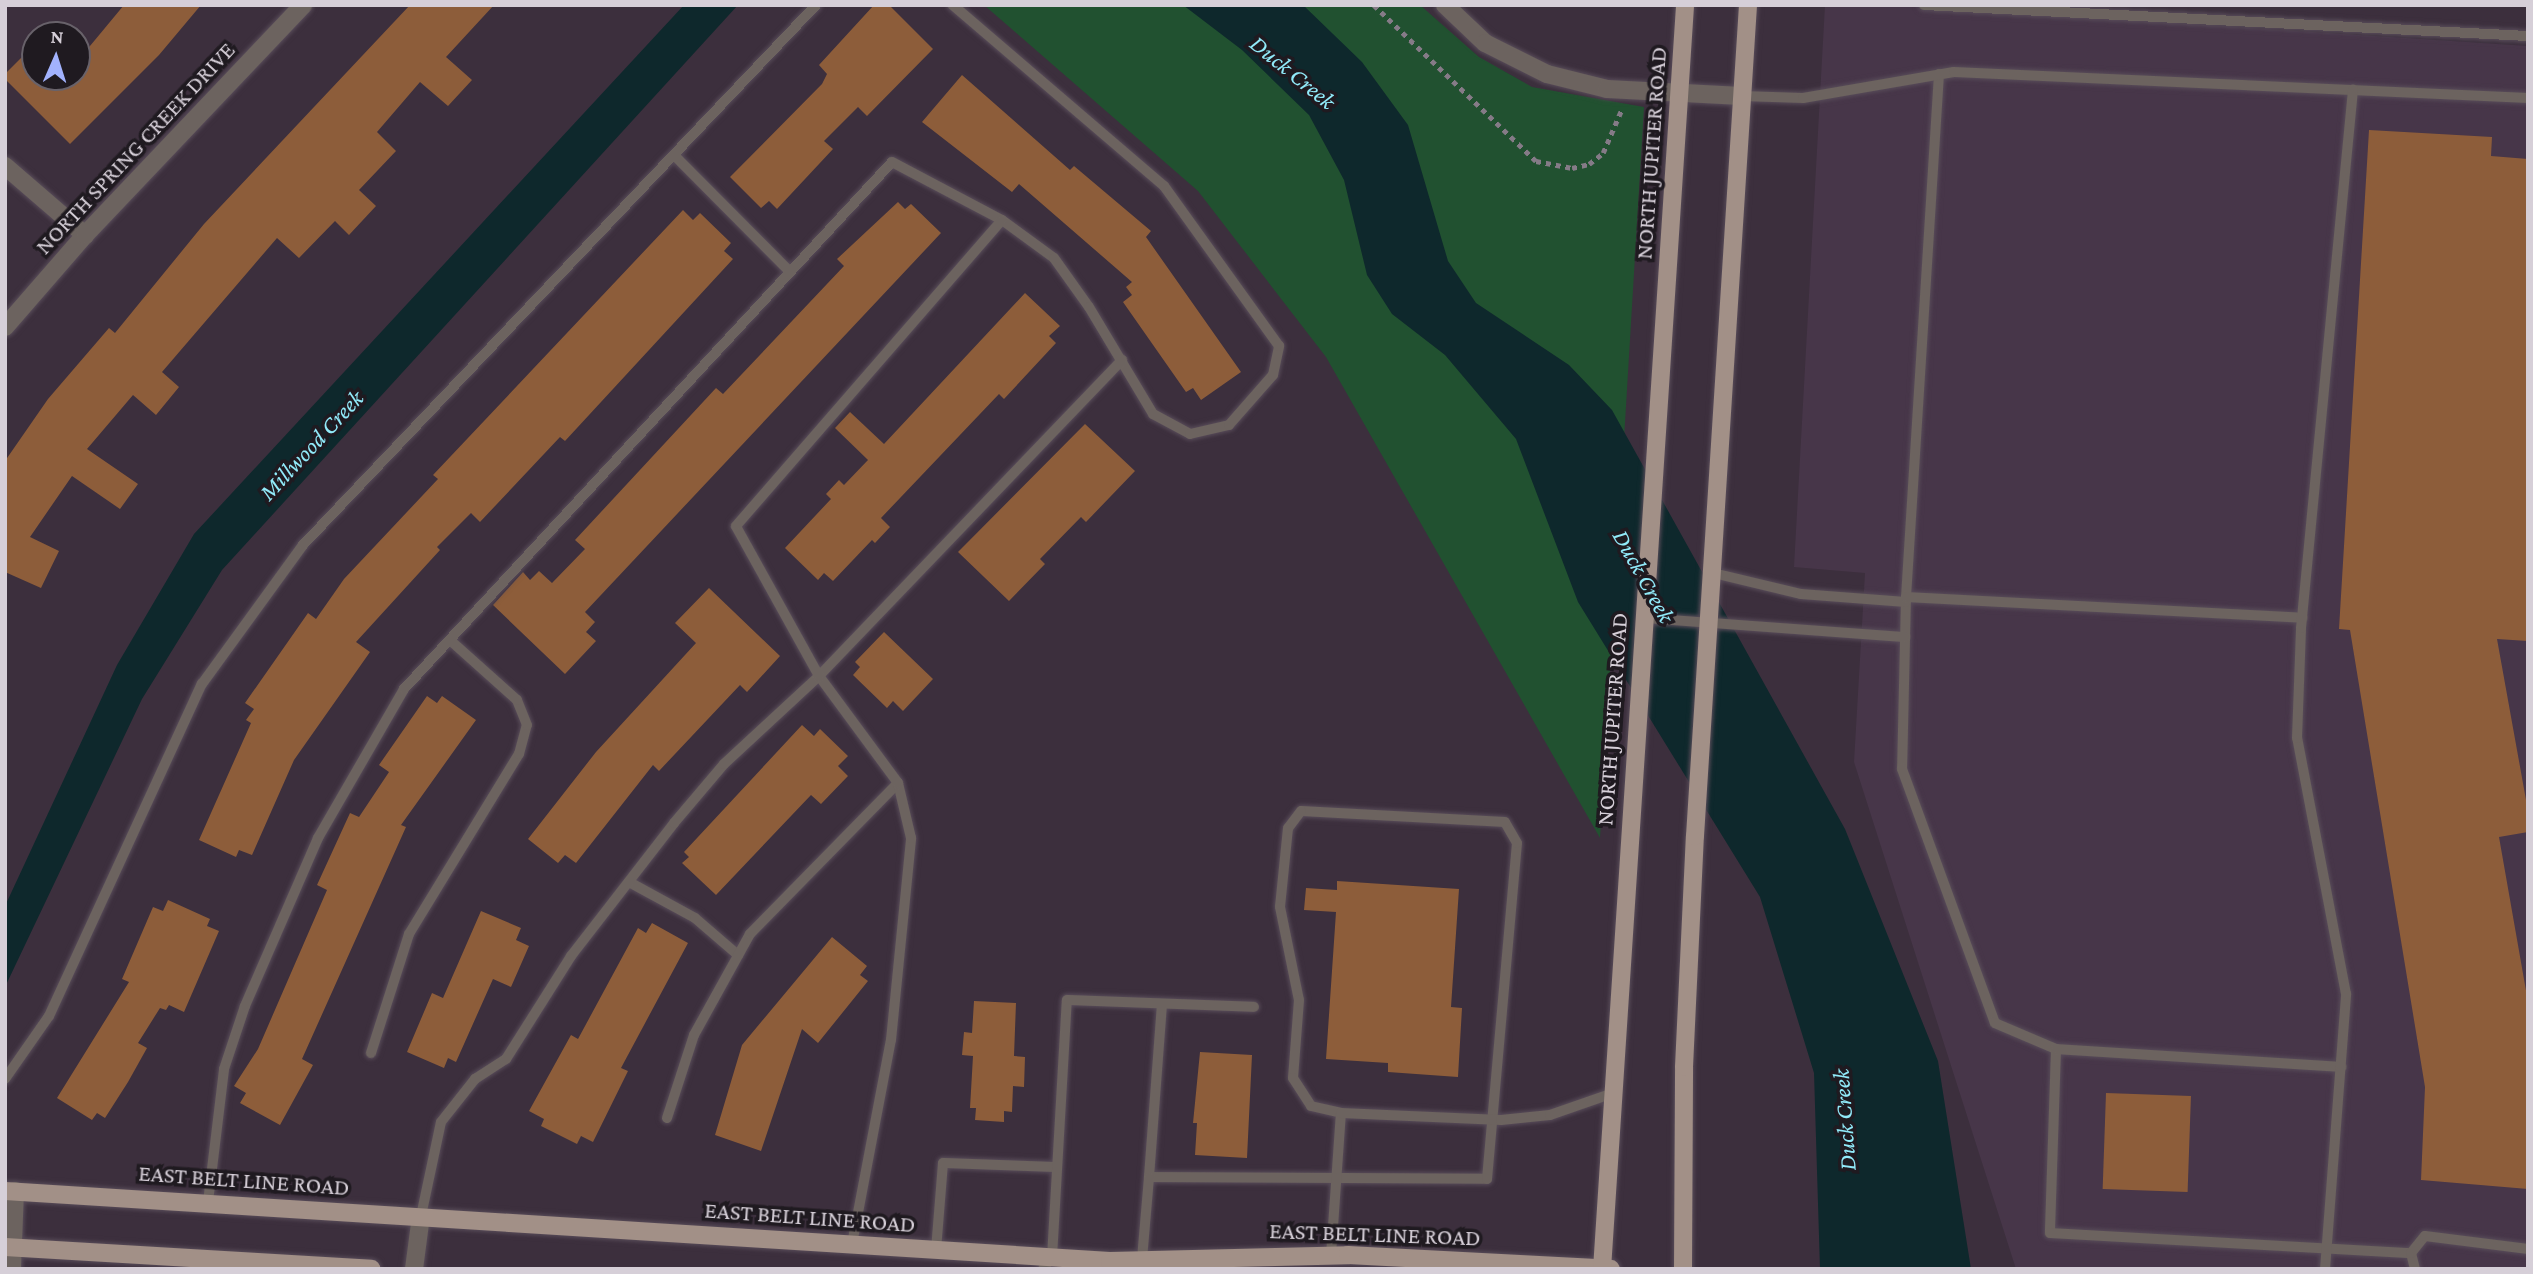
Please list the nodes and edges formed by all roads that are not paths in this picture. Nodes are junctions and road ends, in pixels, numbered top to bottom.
1 (303, 5) edge
2 (816, 5) edge
3 (953, 5) edge
4 (1445, 5) edge
5 (1685, 5) edge
6 (1748, 5) edge
7 (1924, 5) edge
8 (2528, 36) edge
9 (1939, 74) junction
10 (2353, 90) junction
11 (1681, 94) junction
12 (1742, 96) junction
13 (2528, 98) edge
14 (674, 155) junction
15 (5, 166) edge
16 (1002, 220) junction
17 (85, 235) junction
18 (790, 272) junction
19 (5, 327) edge
20 (1122, 360) junction
21 (1709, 572) junction
22 (1906, 600) junction
23 (1644, 618) junction
24 (2302, 618) junction
25 (1706, 623) junction
26 (1905, 638) junction
27 (450, 640) junction
28 (819, 676) junction
29 (898, 783) junction
30 (629, 882) junction
31 (738, 955) junction
32 (1162, 1004) junction
33 (1254, 1007) dead end
34 (2056, 1049) junction
35 (371, 1053) dead end
36 (2340, 1067) junction
37 (5, 1079) edge
38 (1612, 1093) junction
39 (1341, 1113) junction
40 (667, 1118) dead end
41 (1492, 1120) junction
42 (1057, 1167) junction
43 (1336, 1175) junction
44 (1149, 1177) junction
45 (10, 1191) edge
46 (208, 1202) junction
47 (421, 1216) junction
48 (852, 1244) junction
49 (2326, 1246) junction
50 (9, 1247) edge
51 (2528, 1248) edge
52 (936, 1250) junction
53 (2411, 1253) junction
54 (1331, 1255) junction
55 (1142, 1259) junction
56 (1048, 1263) edge
57 (198, 1264) edge
58 (1602, 1268) edge
59 (12, 1269) edge
60 (371, 1269) edge
61 (414, 1269) edge
62 (1611, 1269) edge
63 (1683, 1269) edge
64 (2325, 1269) edge
65 (2415, 1269) edge

1 - 17 street, NORTH SPRING CREEK DRIVE
2 - 14 lane
3 - 20 lane
4 - 11 street
5 - 11 main road, NORTH JUPITER ROAD
6 - 12 main road
7 - 8 lane
9 - 10 lane
9 - 12 lane
9 - 22 lane
10 - 13 lane
10 - 24 lane
11 - 12 street
11 - 23 main road, NORTH JUPITER ROAD
12 - 21 main road
14 - 18 lane
14 - 37 lane
15 - 17 street
16 - 18 lane
16 - 20 lane
16 - 28 lane
17 - 19 street, NORTH SPRING CREEK DRIVE
18 - 27 lane
20 - 28 lane
21 - 22 lane
21 - 25 main road
22 - 24 lane
22 - 26 lane
23 - 25 lane
23 - 38 main road, NORTH JUPITER ROAD
24 - 36 lane
25 - 26 lane
25 - 63 main road
26 - 34 lane
27 - 35 lane
27 - 46 lane
28 - 29 lane
28 - 30 lane
29 - 31 lane
29 - 48 lane
30 - 31 lane
30 - 47 lane
31 - 40 lane
32 - 33 lane
32 - 42 lane
32 - 44 lane
34 - 36 lane
34 - 49 lane
36 - 49 lane
38 - 41 lane
38 - 58 main road, NORTH JUPITER ROAD
39 - 41 lane
39 - 41 lane
39 - 43 lane
41 - 43 lane
42 - 52 lane
42 - 56 lane
43 - 44 lane
43 - 54 lane
44 - 55 lane
45 - 46 main road, EAST BELT LINE ROAD
45 - 50 street
46 - 47 main road, EAST BELT LINE ROAD
47 - 48 main road, EAST BELT LINE ROAD
47 - 61 street
48 - 52 main road, EAST BELT LINE ROAD
49 - 53 lane
49 - 64 lane
50 - 57 main road
50 - 59 street
51 - 53 lane
52 - 56 main road, EAST BELT LINE ROAD
53 - 65 lane
54 - 55 main road, EAST BELT LINE ROAD
54 - 58 main road, EAST BELT LINE ROAD
55 - 56 main road, EAST BELT LINE ROAD
57 - 60 main road
58 - 62 main road, EAST BELT LINE ROAD

